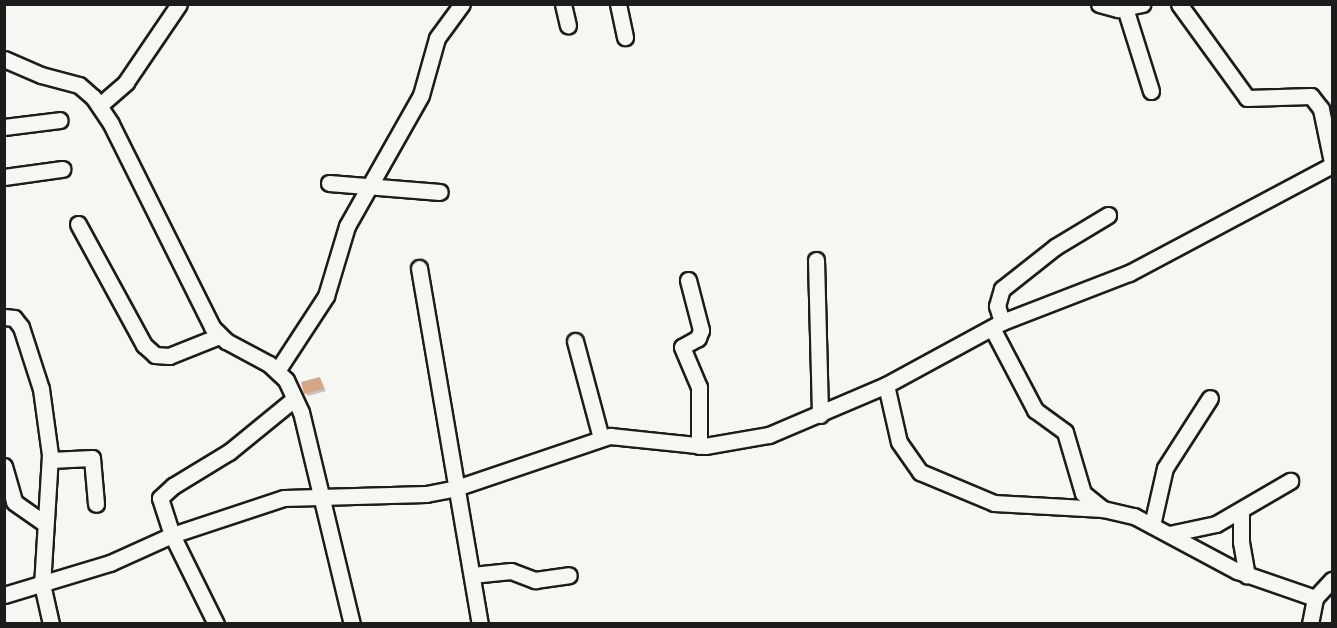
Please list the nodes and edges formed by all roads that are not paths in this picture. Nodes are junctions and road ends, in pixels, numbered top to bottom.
1 (179, 4) edge
2 (462, 4) edge
3 (563, 4) edge
4 (618, 4) edge
5 (1099, 4) edge
6 (1142, 4) edge
7 (1179, 4) edge
8 (1125, 8) junction
9 (568, 25) dead end
10 (625, 37) dead end
11 (6, 62) edge
12 (1150, 91) dead end
13 (100, 105) junction
14 (60, 120) dead end
15 (5, 123) edge
16 (1332, 163) edge
17 (62, 169) dead end
18 (4, 177) edge
19 (329, 183) dead end
20 (368, 188) junction
21 (440, 192) dead end
22 (1108, 215) dead end
23 (78, 224) dead end
24 (816, 260) dead end
25 (419, 268) dead end
26 (688, 280) dead end
27 (4, 317) edge
28 (997, 325) junction
29 (219, 336) junction
30 (575, 341) dead end
31 (277, 371) junction
32 (886, 385) junction
33 (1210, 398) dead end
34 (294, 399) junction
35 (820, 415) junction
36 (601, 438) junction
37 (699, 446) junction
38 (50, 460) junction
39 (4, 466) edge
40 (1290, 481) dead end
41 (456, 489) junction
42 (322, 494) junction
43 (96, 504) dead end
44 (1103, 509) junction
45 (1241, 510) junction
46 (43, 522) junction
47 (1152, 525) junction
48 (1169, 534) junction
49 (172, 535) junction
50 (472, 575) junction
51 (569, 575) dead end
52 (1247, 575) junction
53 (1332, 580) edge
54 (42, 584) junction
55 (4, 595) edge
56 (1315, 598) junction
57 (51, 624) edge
58 (216, 624) edge
59 (352, 624) edge
60 (480, 624) edge
61 (1311, 624) edge

1 - 13 street
2 - 20 street
3 - 9 street
4 - 10 street
5 - 8 street
6 - 8 street
7 - 16 street
8 - 12 street
11 - 13 street
13 - 29 street
14 - 15 street
16 - 28 street
17 - 18 street
19 - 20 street
20 - 21 street
20 - 31 street
22 - 28 street
23 - 29 street
24 - 35 street
25 - 41 street
26 - 37 street
27 - 38 street
28 - 32 street
28 - 44 street
29 - 31 street
30 - 36 street
31 - 34 street
32 - 35 street
32 - 44 street
33 - 47 street
34 - 42 street
34 - 49 street
35 - 37 street
36 - 37 street
36 - 41 street
38 - 43 street
38 - 46 street
39 - 46 street
40 - 45 street
41 - 42 street
41 - 50 street
42 - 49 street
42 - 59 street
44 - 47 street
45 - 48 street
45 - 52 street
46 - 54 street
47 - 48 street
48 - 52 street
49 - 54 street
49 - 58 street
50 - 51 street
50 - 60 street
52 - 56 street
53 - 56 street
54 - 55 street
54 - 57 street
56 - 61 street

